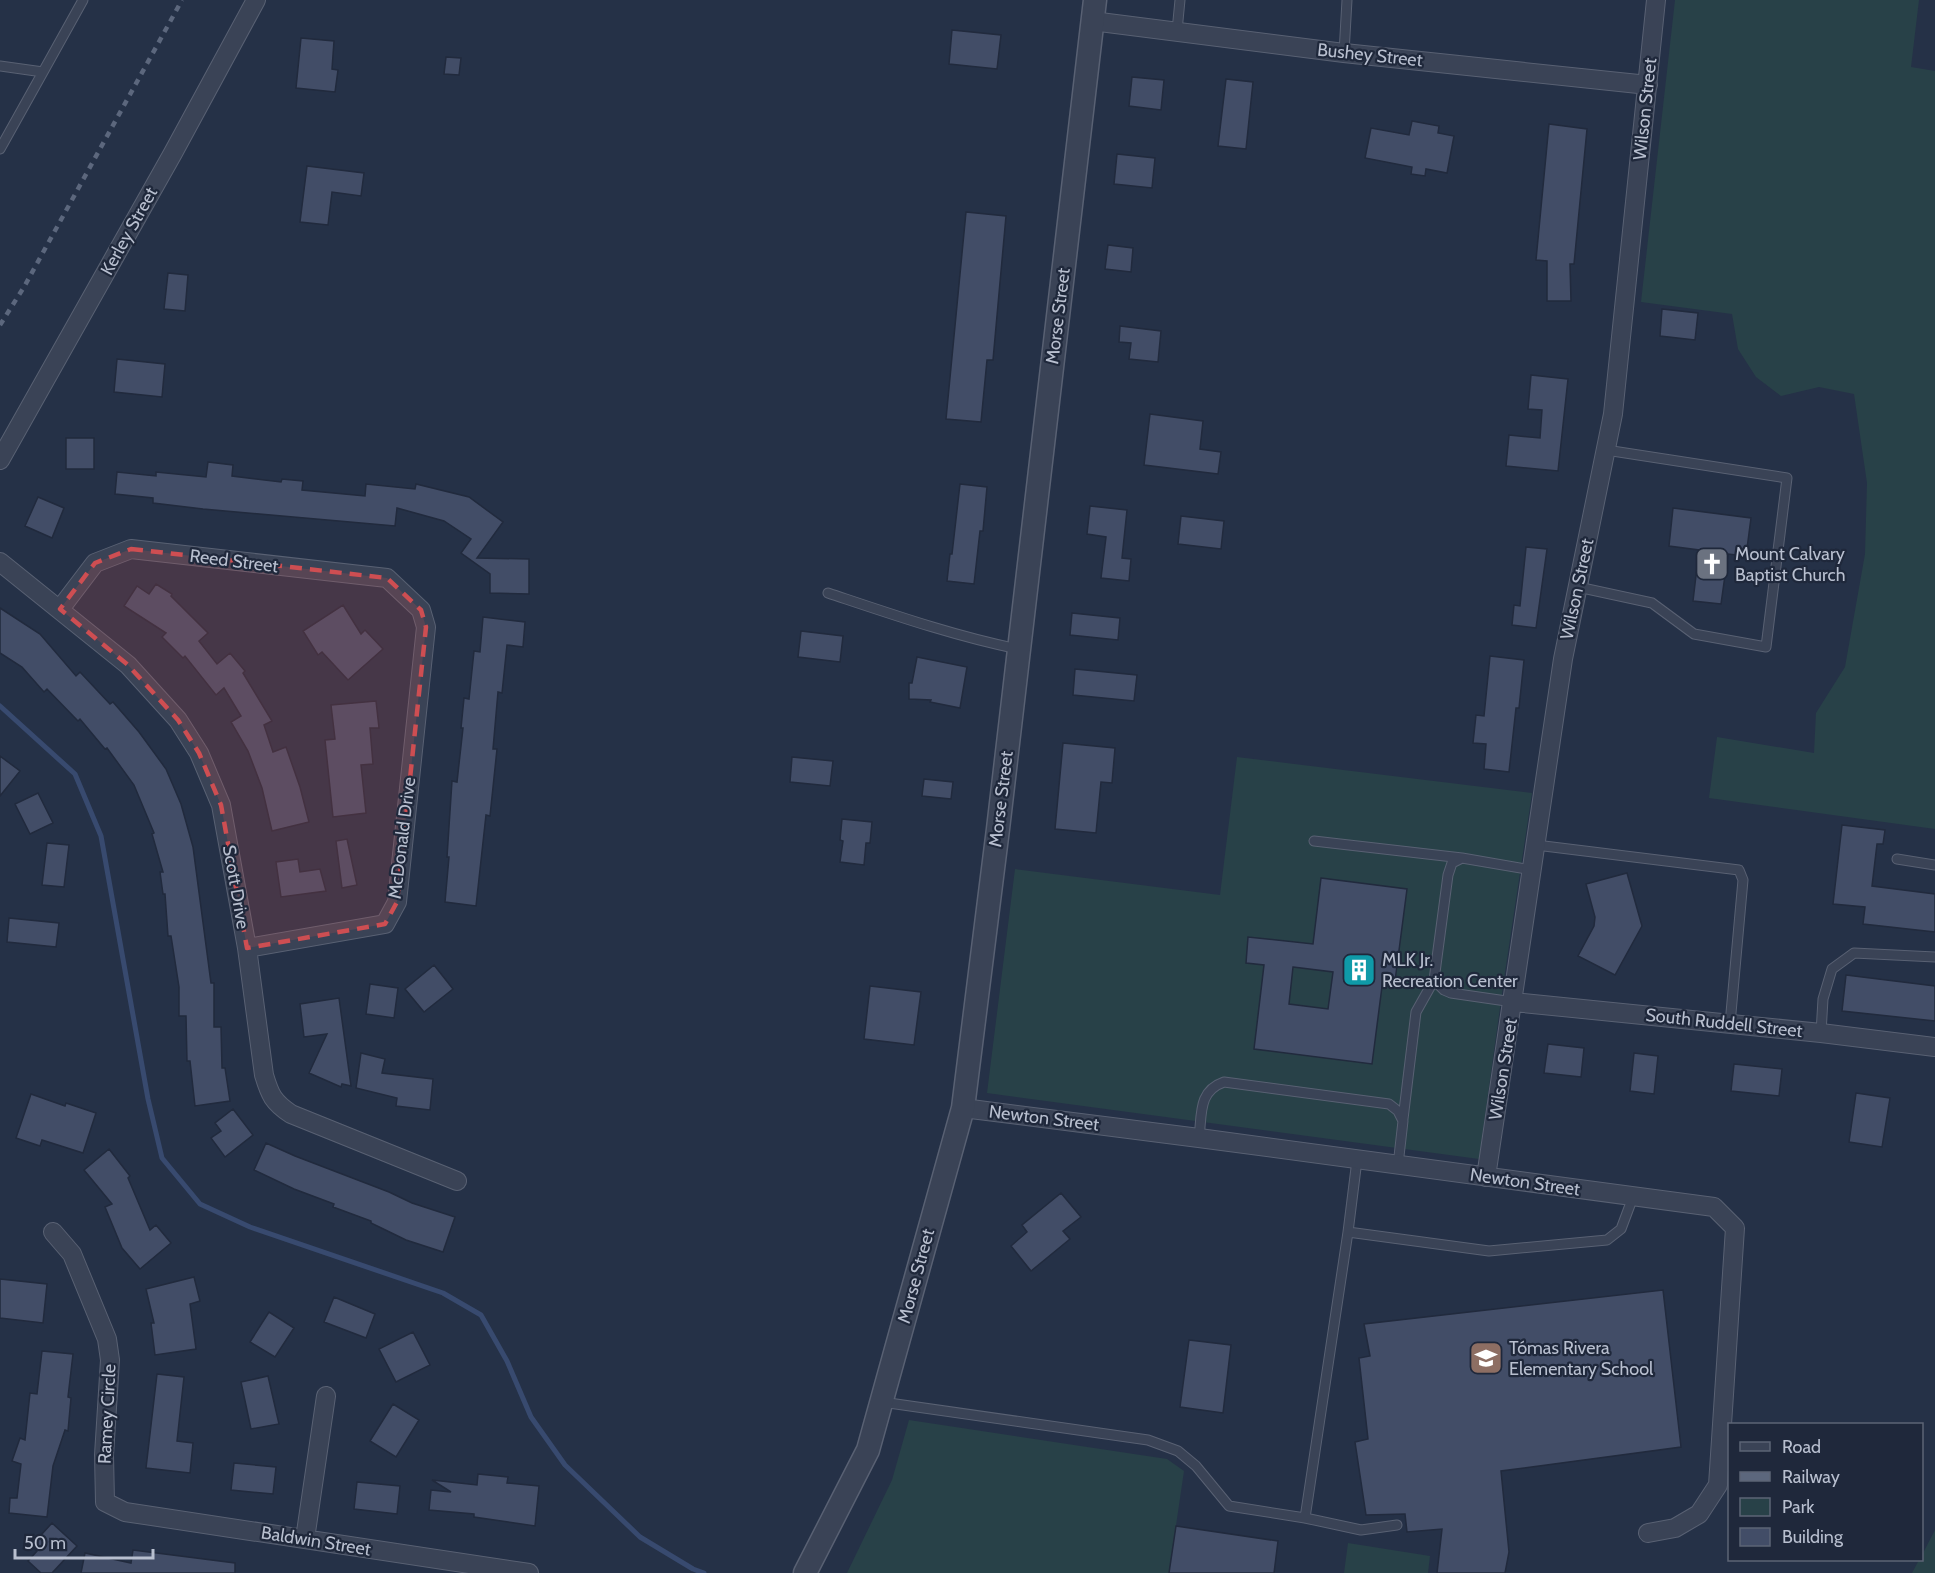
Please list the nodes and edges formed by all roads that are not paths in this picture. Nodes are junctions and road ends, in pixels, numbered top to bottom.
1 (83, 0) edge
2 (255, 0) edge
3 (1180, 0) edge
4 (1347, 0) edge
5 (1656, 0) edge
6 (1093, 10) edge
7 (1176, 31) junction
8 (1344, 53) junction
9 (0, 66) edge
10 (43, 72) junction
11 (1648, 85) junction
12 (0, 149) edge
13 (1606, 450) junction
14 (0, 460) edge
15 (0, 562) edge
16 (1578, 587) junction
17 (828, 593) dead end
18 (60, 609) junction
19 (421, 610) joint
20 (1019, 649) junction
21 (1314, 841) dead end
22 (1536, 845) junction
23 (1462, 858) junction
24 (1897, 859) dead end
25 (1935, 865) edge
26 (1532, 870) junction
27 (247, 948) junction
28 (1935, 957) edge
29 (1434, 980) junction
30 (1513, 1002) junction
31 (1730, 1024) junction
32 (1821, 1033) junction
33 (1935, 1047) edge
34 (963, 1108) junction
35 (1403, 1120) junction
36 (1199, 1138) junction
37 (1357, 1160) junction
38 (1398, 1165) junction
39 (1486, 1177) junction
40 (457, 1181) dead end
41 (1633, 1197) junction
42 (53, 1232) dead end
43 (1348, 1232) junction
44 (326, 1396) dead end
45 (881, 1402) junction
46 (105, 1502) joint
47 (1305, 1518) junction
48 (1397, 1526) dead end
49 (1648, 1533) dead end
50 (305, 1539) junction
51 (529, 1573) edge
52 (805, 1573) edge

1 - 10 lane
2 - 14 street, Kerley Street
3 - 7 lane
4 - 8 lane
5 - 11 street, Wilson Street
6 - 7 street, Bushey Street
6 - 20 street, Morse Street
7 - 8 street, Bushey Street
8 - 11 street, Bushey Street
9 - 10 lane
10 - 12 lane
11 - 13 street, Wilson Street
13 - 16 street, Wilson Street
13 - 16 lane
15 - 18 street, Scott Drive
16 - 22 street, Wilson Street
17 - 20 lane
18 - 19 street, Reed Street
18 - 27 street, Scott Drive
19 - 27 street, McDonald Drive
20 - 34 street, Morse Street
21 - 23 lane
22 - 26 street, Wilson Street
22 - 31 lane
23 - 26 lane
23 - 29 lane
24 - 25 lane
26 - 30 street, Wilson Street
27 - 40 street, Scott Drive
28 - 32 lane
29 - 30 lane
29 - 35 lane
30 - 31 street, South Ruddell Street
30 - 39 street, Wilson Street
31 - 32 street, South Ruddell Street
32 - 33 street, South Ruddell Street
34 - 36 street, Newton Street
34 - 45 street, Morse Street
35 - 36 lane
35 - 38 lane
36 - 37 street, Newton Street
37 - 38 street, Newton Street
37 - 43 lane
38 - 39 street, Newton Street
39 - 41 street, Newton Street
41 - 43 lane
41 - 49 street, Newton Street
42 - 46 street, Ramey Circle
43 - 47 lane
44 - 50 street
45 - 47 lane
45 - 52 street, Morse Street
46 - 50 street, Baldwin Street
47 - 48 lane
50 - 51 street, Baldwin Street

